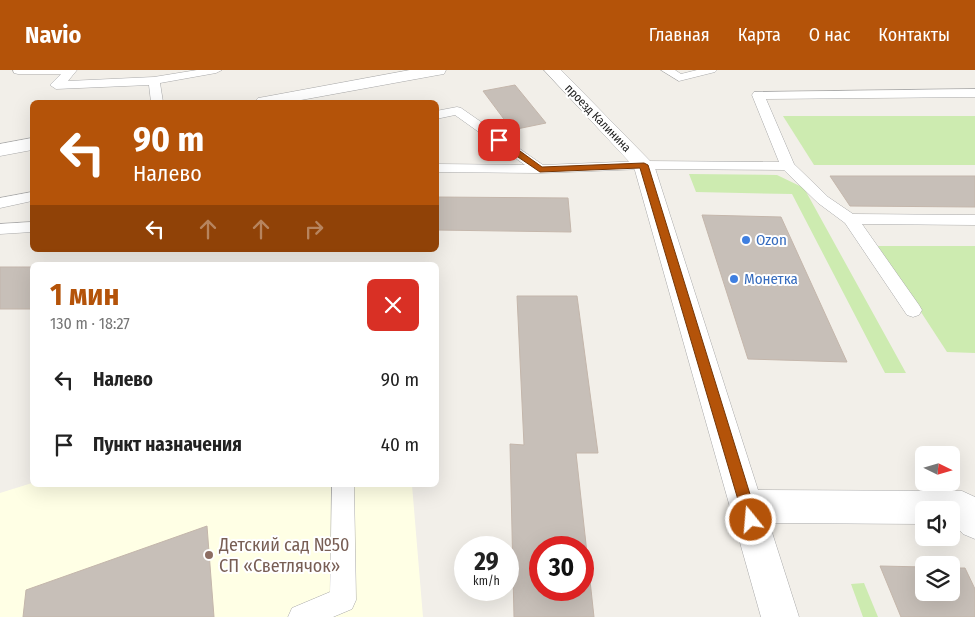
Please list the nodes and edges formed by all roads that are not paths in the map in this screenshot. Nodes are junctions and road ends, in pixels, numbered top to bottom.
1 (216, 70) edge
2 (438, 70) edge
3 (552, 70) edge
4 (667, 70) edge
5 (711, 70) edge
6 (18, 71) edge
7 (154, 81) junction
8 (975, 93) edge
9 (157, 100) edge
10 (275, 100) edge
11 (439, 114) edge
12 (30, 144) edge
13 (0, 150) edge
14 (644, 165) junction
15 (788, 166) junction
16 (439, 168) edge
17 (540, 169) junction
18 (30, 196) edge
19 (0, 203) edge
20 (850, 219) junction
21 (975, 220) edge
22 (30, 227) edge
23 (0, 229) edge
24 (913, 310) dead end
25 (343, 487) edge
26 (746, 506) junction
27 (975, 522) edge
28 (301, 617) edge
29 (780, 617) edge

1 - 7 lane
2 - 10 street
3 - 14 street, проезд Калинина
4 - 5 lane
6 - 7 lane
7 - 9 lane
8 - 15 lane
11 - 17 lane
12 - 13 street
14 - 15 lane
14 - 17 lane
14 - 26 street
15 - 20 lane
16 - 17 lane
18 - 19 lane
20 - 21 lane
20 - 24 lane
22 - 23 lane
25 - 28 lane
26 - 27 street
26 - 29 street

